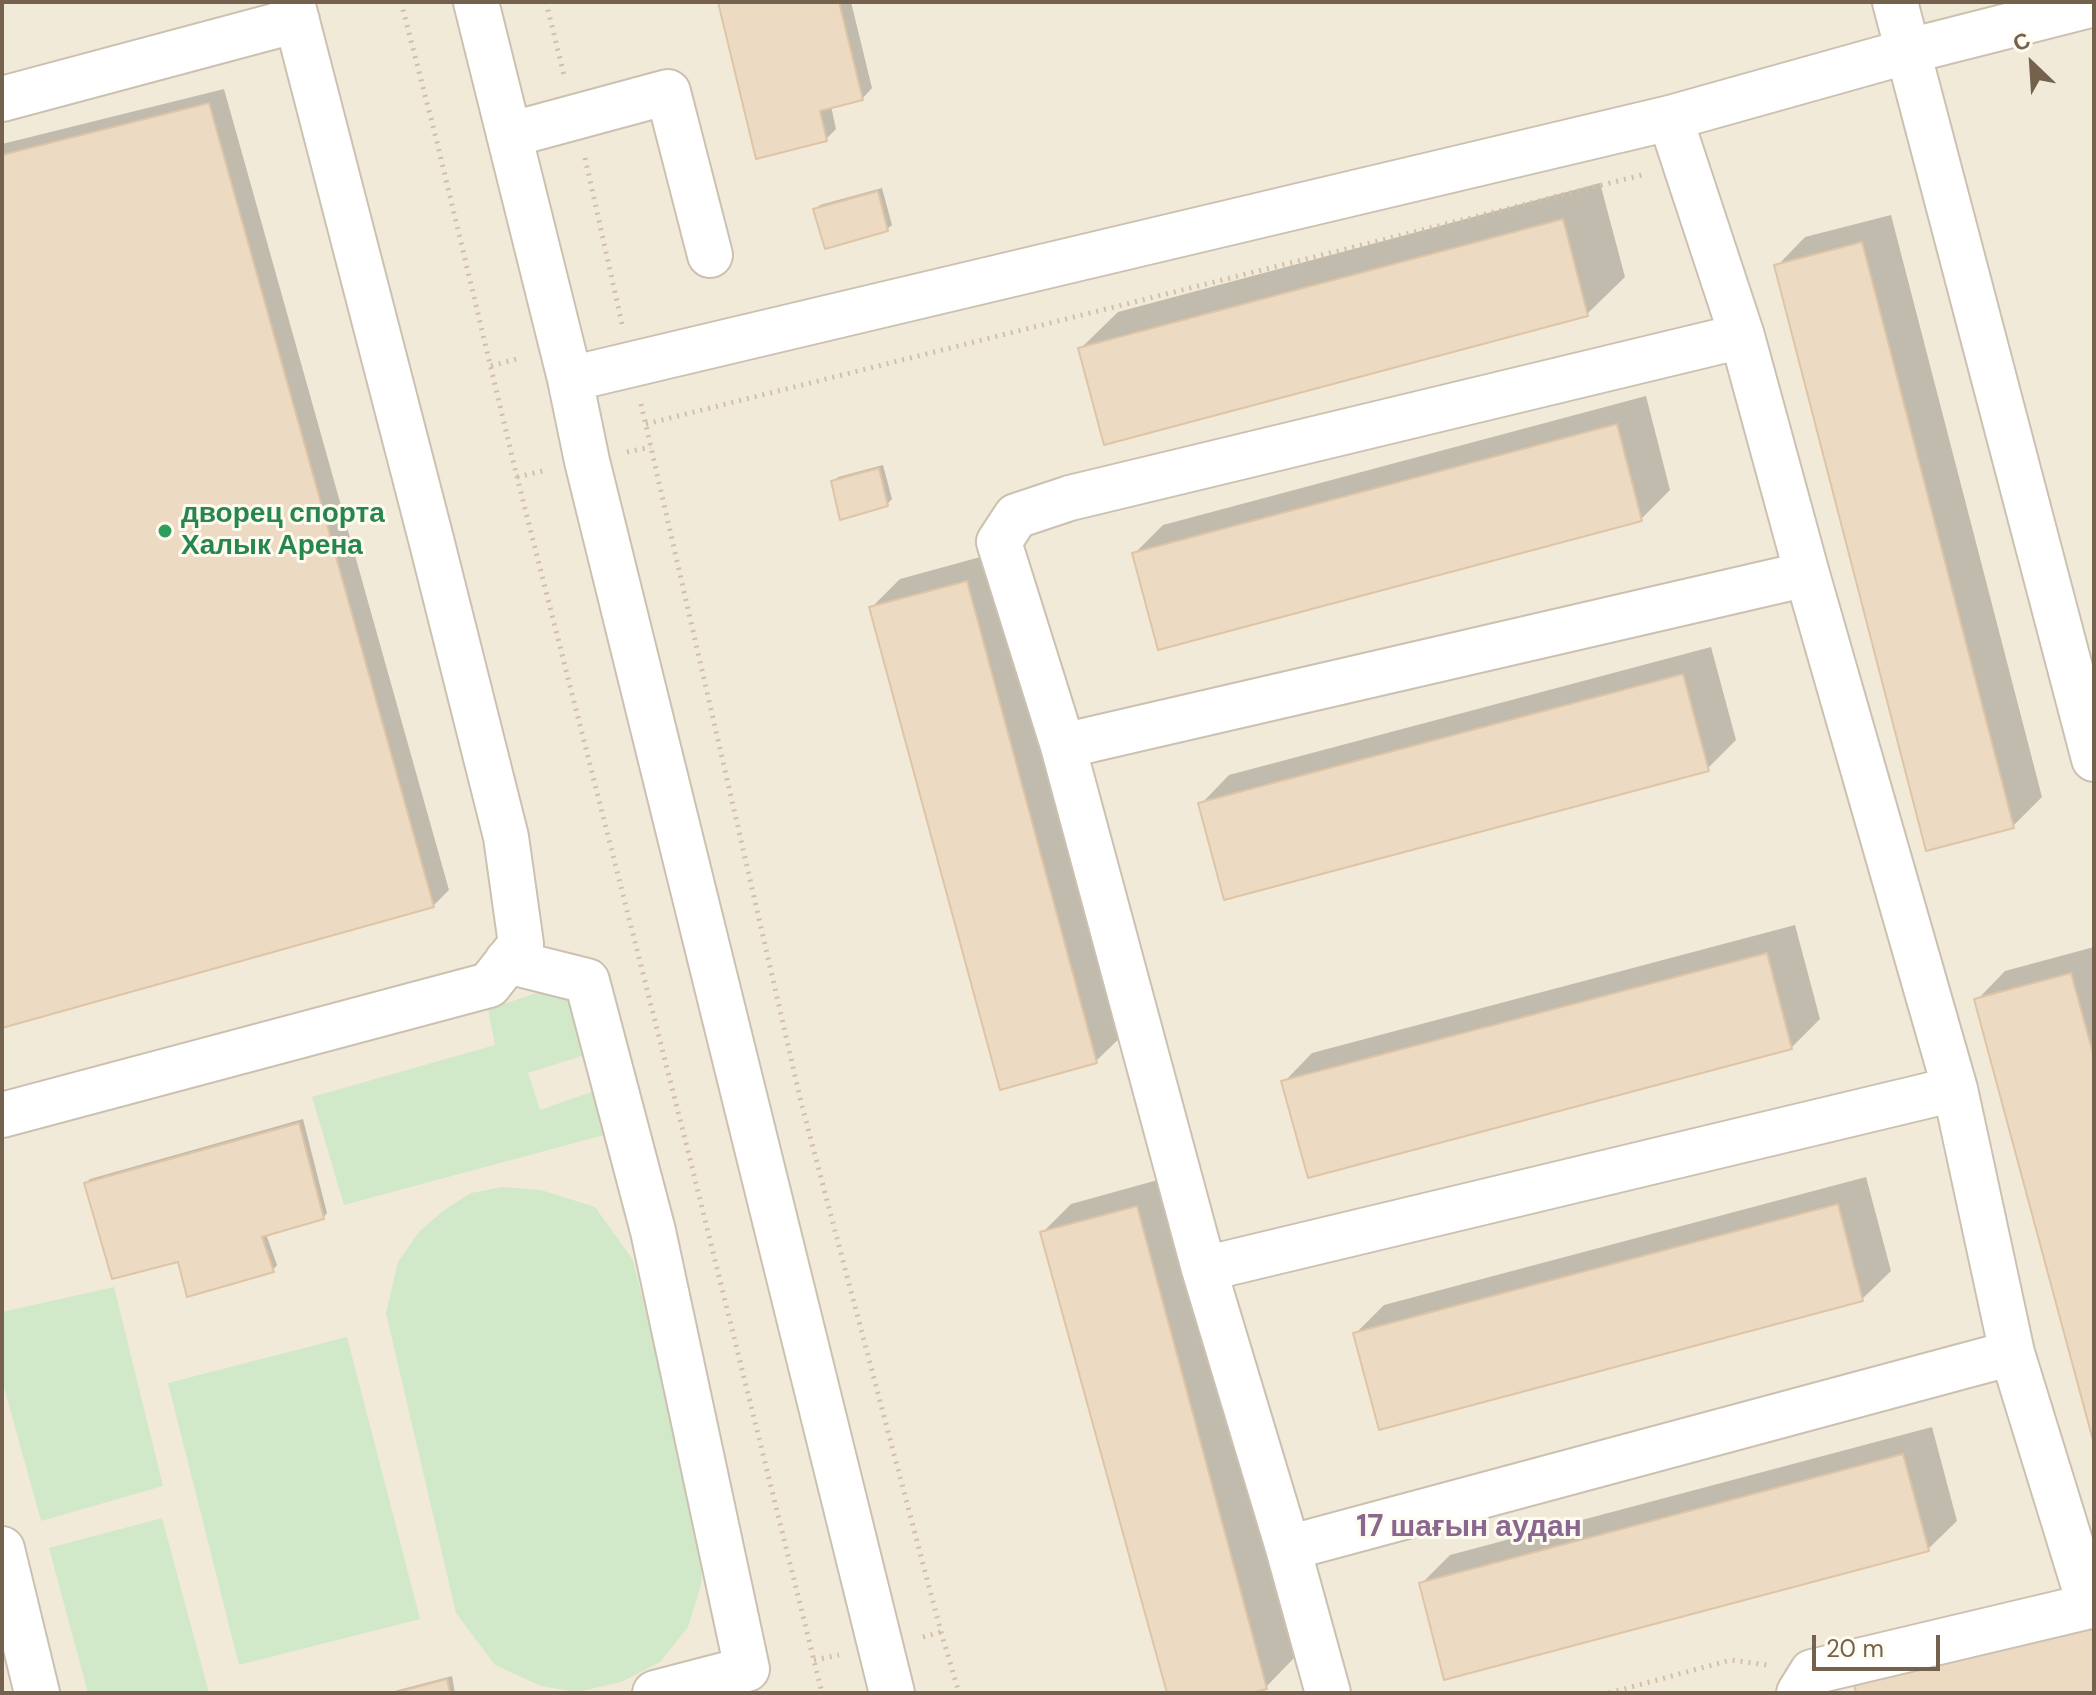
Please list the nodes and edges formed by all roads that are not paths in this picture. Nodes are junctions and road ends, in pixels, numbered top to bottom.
1 (476, 2) edge
2 (1895, 2) edge
3 (2094, 4) edge
4 (295, 11) edge
5 (1909, 51) junction
6 (2, 99) edge
7 (1670, 118) junction
8 (509, 135) junction
9 (710, 255) dead end
10 (1742, 336) junction
11 (570, 379) junction
12 (1807, 574) junction
13 (1063, 746) junction
14 (2094, 759) edge
15 (507, 961) junction
16 (1955, 1089) junction
17 (2, 1115) edge
18 (1204, 1269) junction
19 (2012, 1353) junction
20 (1288, 1548) junction
21 (2, 1549) edge
22 (2092, 1605) edge
23 (1806, 1682) edge
24 (37, 1693) edge
25 (655, 1693) edge
26 (892, 1693) edge
27 (1328, 1693) edge

1 - 8 street
2 - 5 street
3 - 5 street
4 - 6 street
4 - 15 street
5 - 7 street
5 - 14 street
7 - 10 street
7 - 11 street
8 - 9 street
8 - 11 street
10 - 12 street
10 - 13 street
11 - 26 street
12 - 13 street
12 - 16 street
13 - 18 street
15 - 17 street
15 - 25 street
16 - 18 street
16 - 19 street
18 - 20 street
19 - 20 street
19 - 22 street
20 - 27 street
21 - 24 street
22 - 23 street

